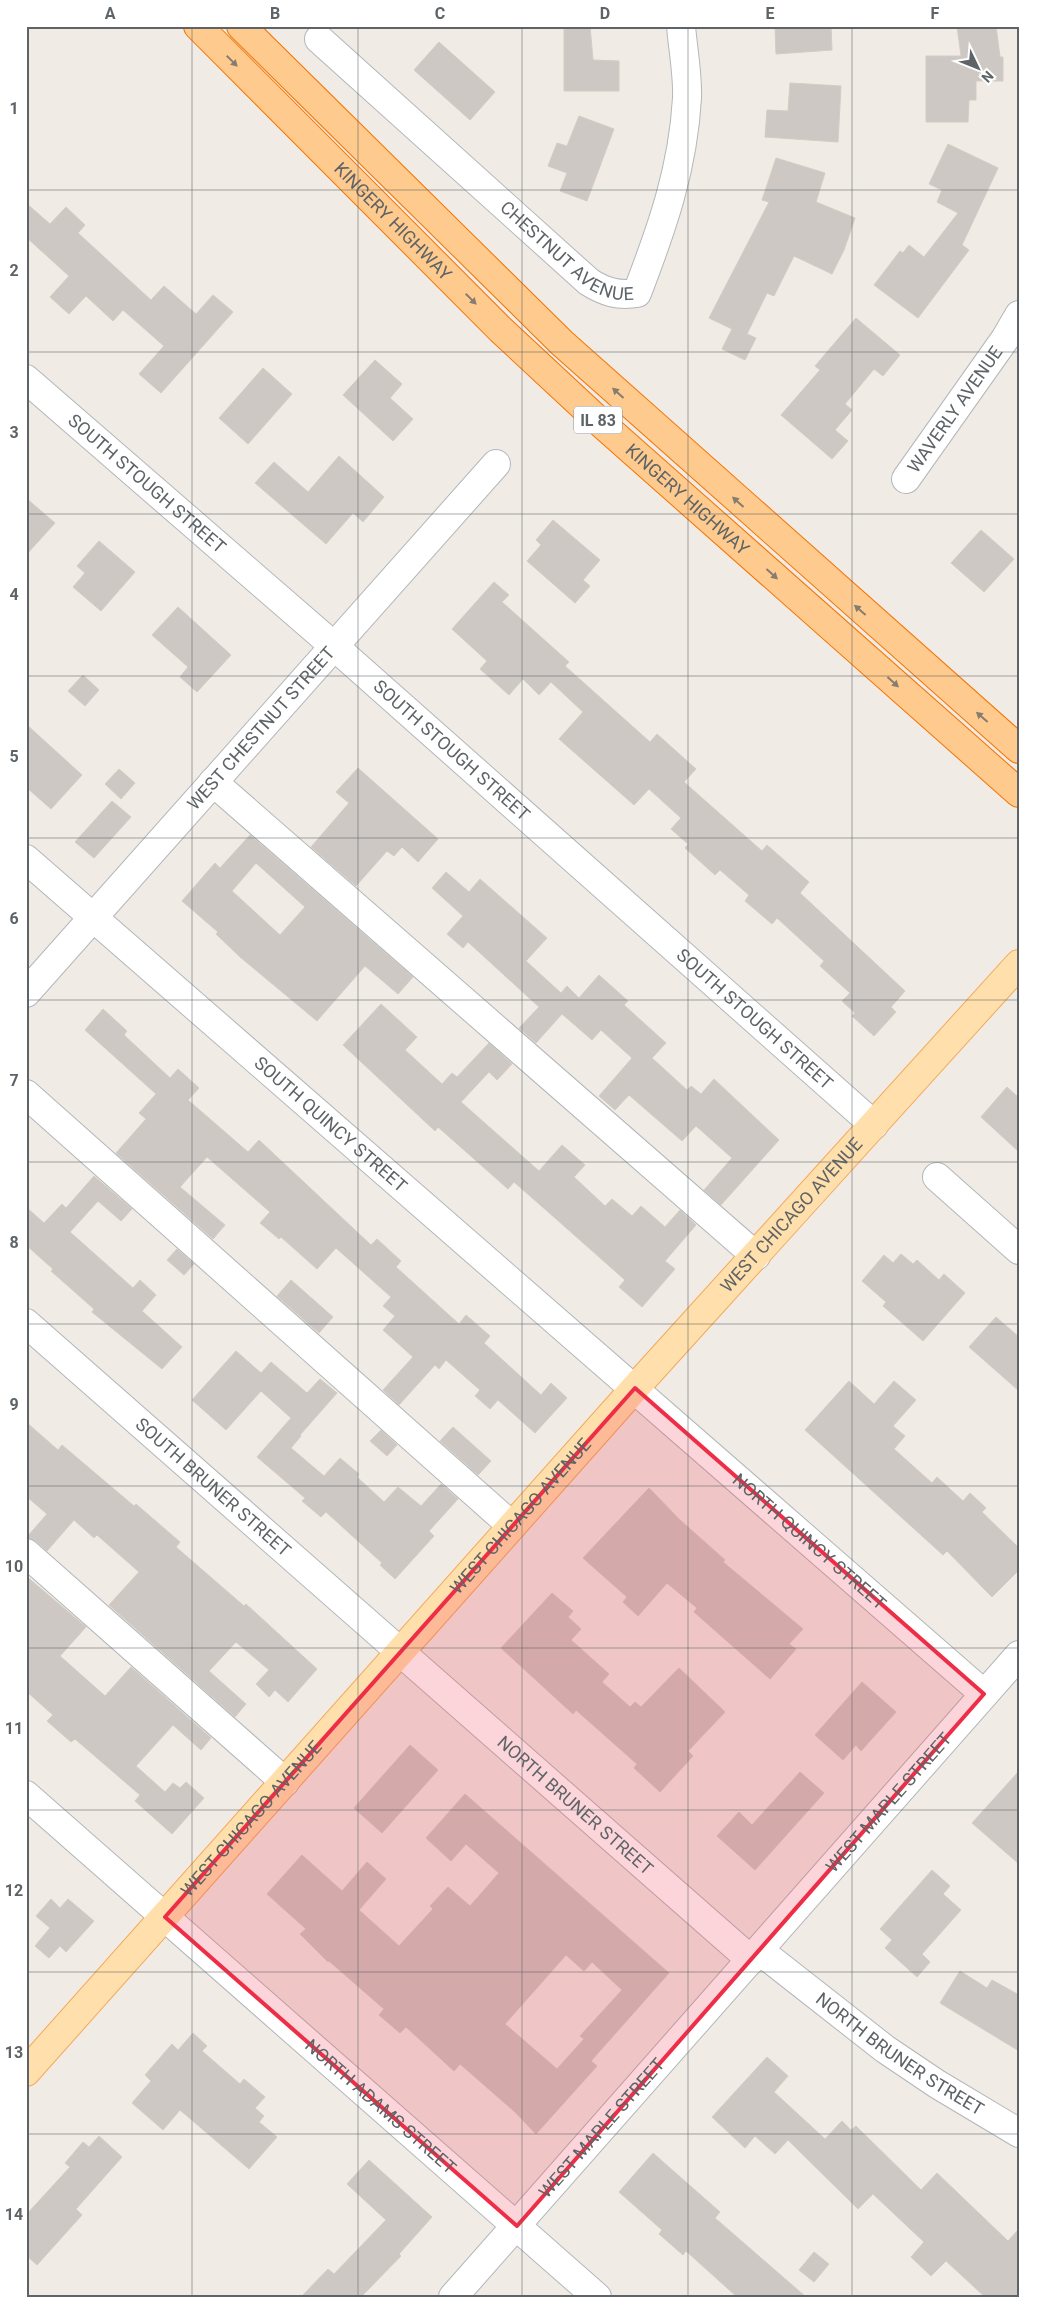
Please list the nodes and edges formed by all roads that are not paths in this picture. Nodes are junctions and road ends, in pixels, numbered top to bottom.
1 (198, 26) edge
2 (241, 26) edge
3 (681, 26) edge
4 (319, 39) dead end
5 (1019, 315) edge
6 (26, 379) edge
7 (496, 464) dead end
8 (906, 479) dead end
9 (335, 647) junction
10 (1019, 749) edge
11 (213, 782) junction
12 (1019, 793) edge
13 (26, 859) edge
14 (94, 918) junction
15 (1019, 964) edge
16 (26, 993) edge
17 (26, 1094) edge
18 (874, 1125) junction
19 (937, 1177) dead end
20 (1019, 1250) edge
21 (756, 1256) junction
22 (26, 1323) edge
23 (635, 1388) junction
24 (512, 1526) junction
25 (26, 1553) edge
26 (400, 1652) junction
27 (1017, 1659) edge
28 (984, 1694) junction
29 (285, 1782) junction
30 (26, 1795) edge
31 (164, 1917) junction
32 (755, 1956) junction
33 (26, 2072) edge
34 (1019, 2133) edge
35 (517, 2226) junction
36 (453, 2297) edge
37 (597, 2297) edge

1 -> 12 highway, KINGERY HIGHWAY / IL 83
10 -> 2 highway, KINGERY HIGHWAY / IL 83
3 - 4 street, CHESTNUT AVENUE
5 - 8 street, WAVERLY AVENUE
6 - 9 street, SOUTH STOUGH STREET
7 - 9 street, WEST CHESTNUT STREET
9 - 11 street, WEST CHESTNUT STREET
9 - 18 street, SOUTH STOUGH STREET
11 - 14 street, WEST CHESTNUT STREET
11 - 21 street
13 - 14 street, SOUTH QUINCY STREET
14 - 16 street, WEST CHESTNUT STREET
14 - 23 street, SOUTH QUINCY STREET
15 - 18 main road, WEST CHICAGO AVENUE
17 - 24 street
18 - 21 main road, WEST CHICAGO AVENUE
19 - 20 street
21 - 23 main road, WEST CHICAGO AVENUE
22 - 26 street, SOUTH BRUNER STREET
23 - 24 main road, WEST CHICAGO AVENUE
23 - 28 street, NORTH QUINCY STREET
24 - 26 main road, WEST CHICAGO AVENUE
25 - 29 street
26 - 29 main road, WEST CHICAGO AVENUE
26 - 32 street, NORTH BRUNER STREET
27 - 28 street, WEST MAPLE STREET
28 - 32 street, WEST MAPLE STREET
29 - 31 main road, WEST CHICAGO AVENUE
30 - 31 street, NORTH ADAMS STREET
31 - 33 main road, WEST CHICAGO AVENUE
31 - 35 street, NORTH ADAMS STREET
32 - 34 street, NORTH BRUNER STREET
32 - 35 street, WEST MAPLE STREET
35 - 36 street, WEST MAPLE STREET
35 - 37 street, NORTH ADAMS STREET

